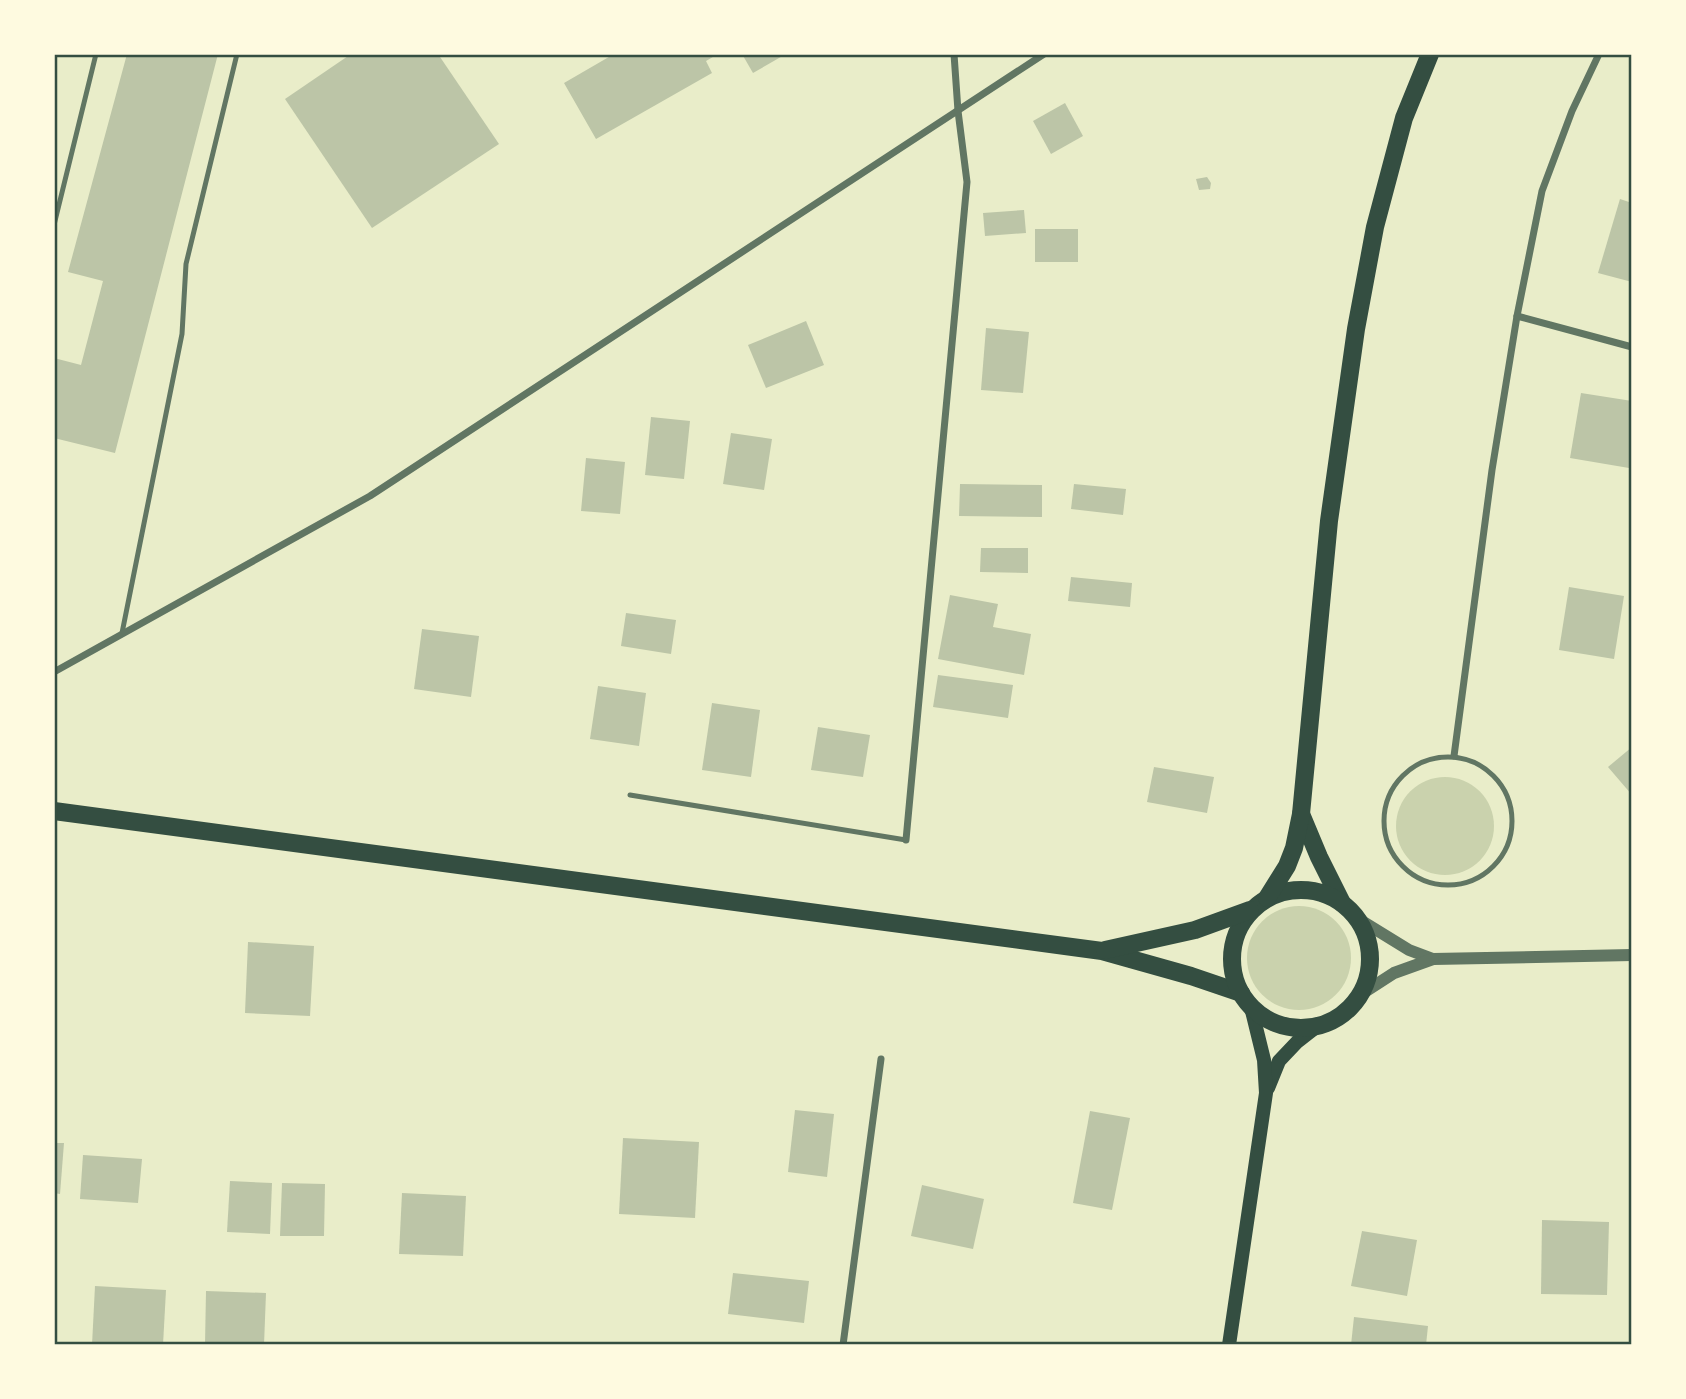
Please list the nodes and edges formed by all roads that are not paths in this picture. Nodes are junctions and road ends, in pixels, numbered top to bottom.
1 (96, 54) edge
2 (237, 54) edge
3 (954, 54) edge
4 (1044, 54) edge
5 (1599, 54) edge
6 (1425, 56) edge
7 (958, 111) junction
8 (54, 225) edge
9 (1517, 316) junction
10 (1632, 348) edge
11 (122, 633) junction
12 (54, 672) edge
13 (1454, 756) junction
14 (630, 795) dead end
15 (54, 811) edge
16 (1301, 814) junction
17 (906, 839) joint
18 (1267, 898) junction
19 (1343, 904) junction
20 (1251, 910) junction
21 (1357, 918) junction
22 (1102, 951) junction
23 (1632, 955) edge
24 (1433, 959) junction
25 (1360, 995) junction
26 (1246, 1000) junction
27 (1320, 1024) junction
28 (881, 1059) dead end
29 (1266, 1093) junction
30 (844, 1345) edge
31 (1228, 1345) edge

1 - 8 lane
2 - 11 lane
3 - 7 street
4 - 7 street
5 - 9 street
6 - 16 main road
7 - 11 street
7 - 17 street
9 - 10 street
9 - 13 street
11 - 12 street
13 - 13 lane
14 - 17 lane
15 - 22 main road
16 - 18 main road
16 - 19 main road
18 - 19 main road
18 - 20 main road
19 - 21 main road
20 - 22 main road
20 - 26 main road
21 - 24 street
21 - 25 main road
22 - 26 main road
23 - 24 street
24 - 25 street
25 - 27 main road
26 - 27 main road
26 - 29 main road
27 - 29 main road
28 - 30 street
29 - 31 main road

